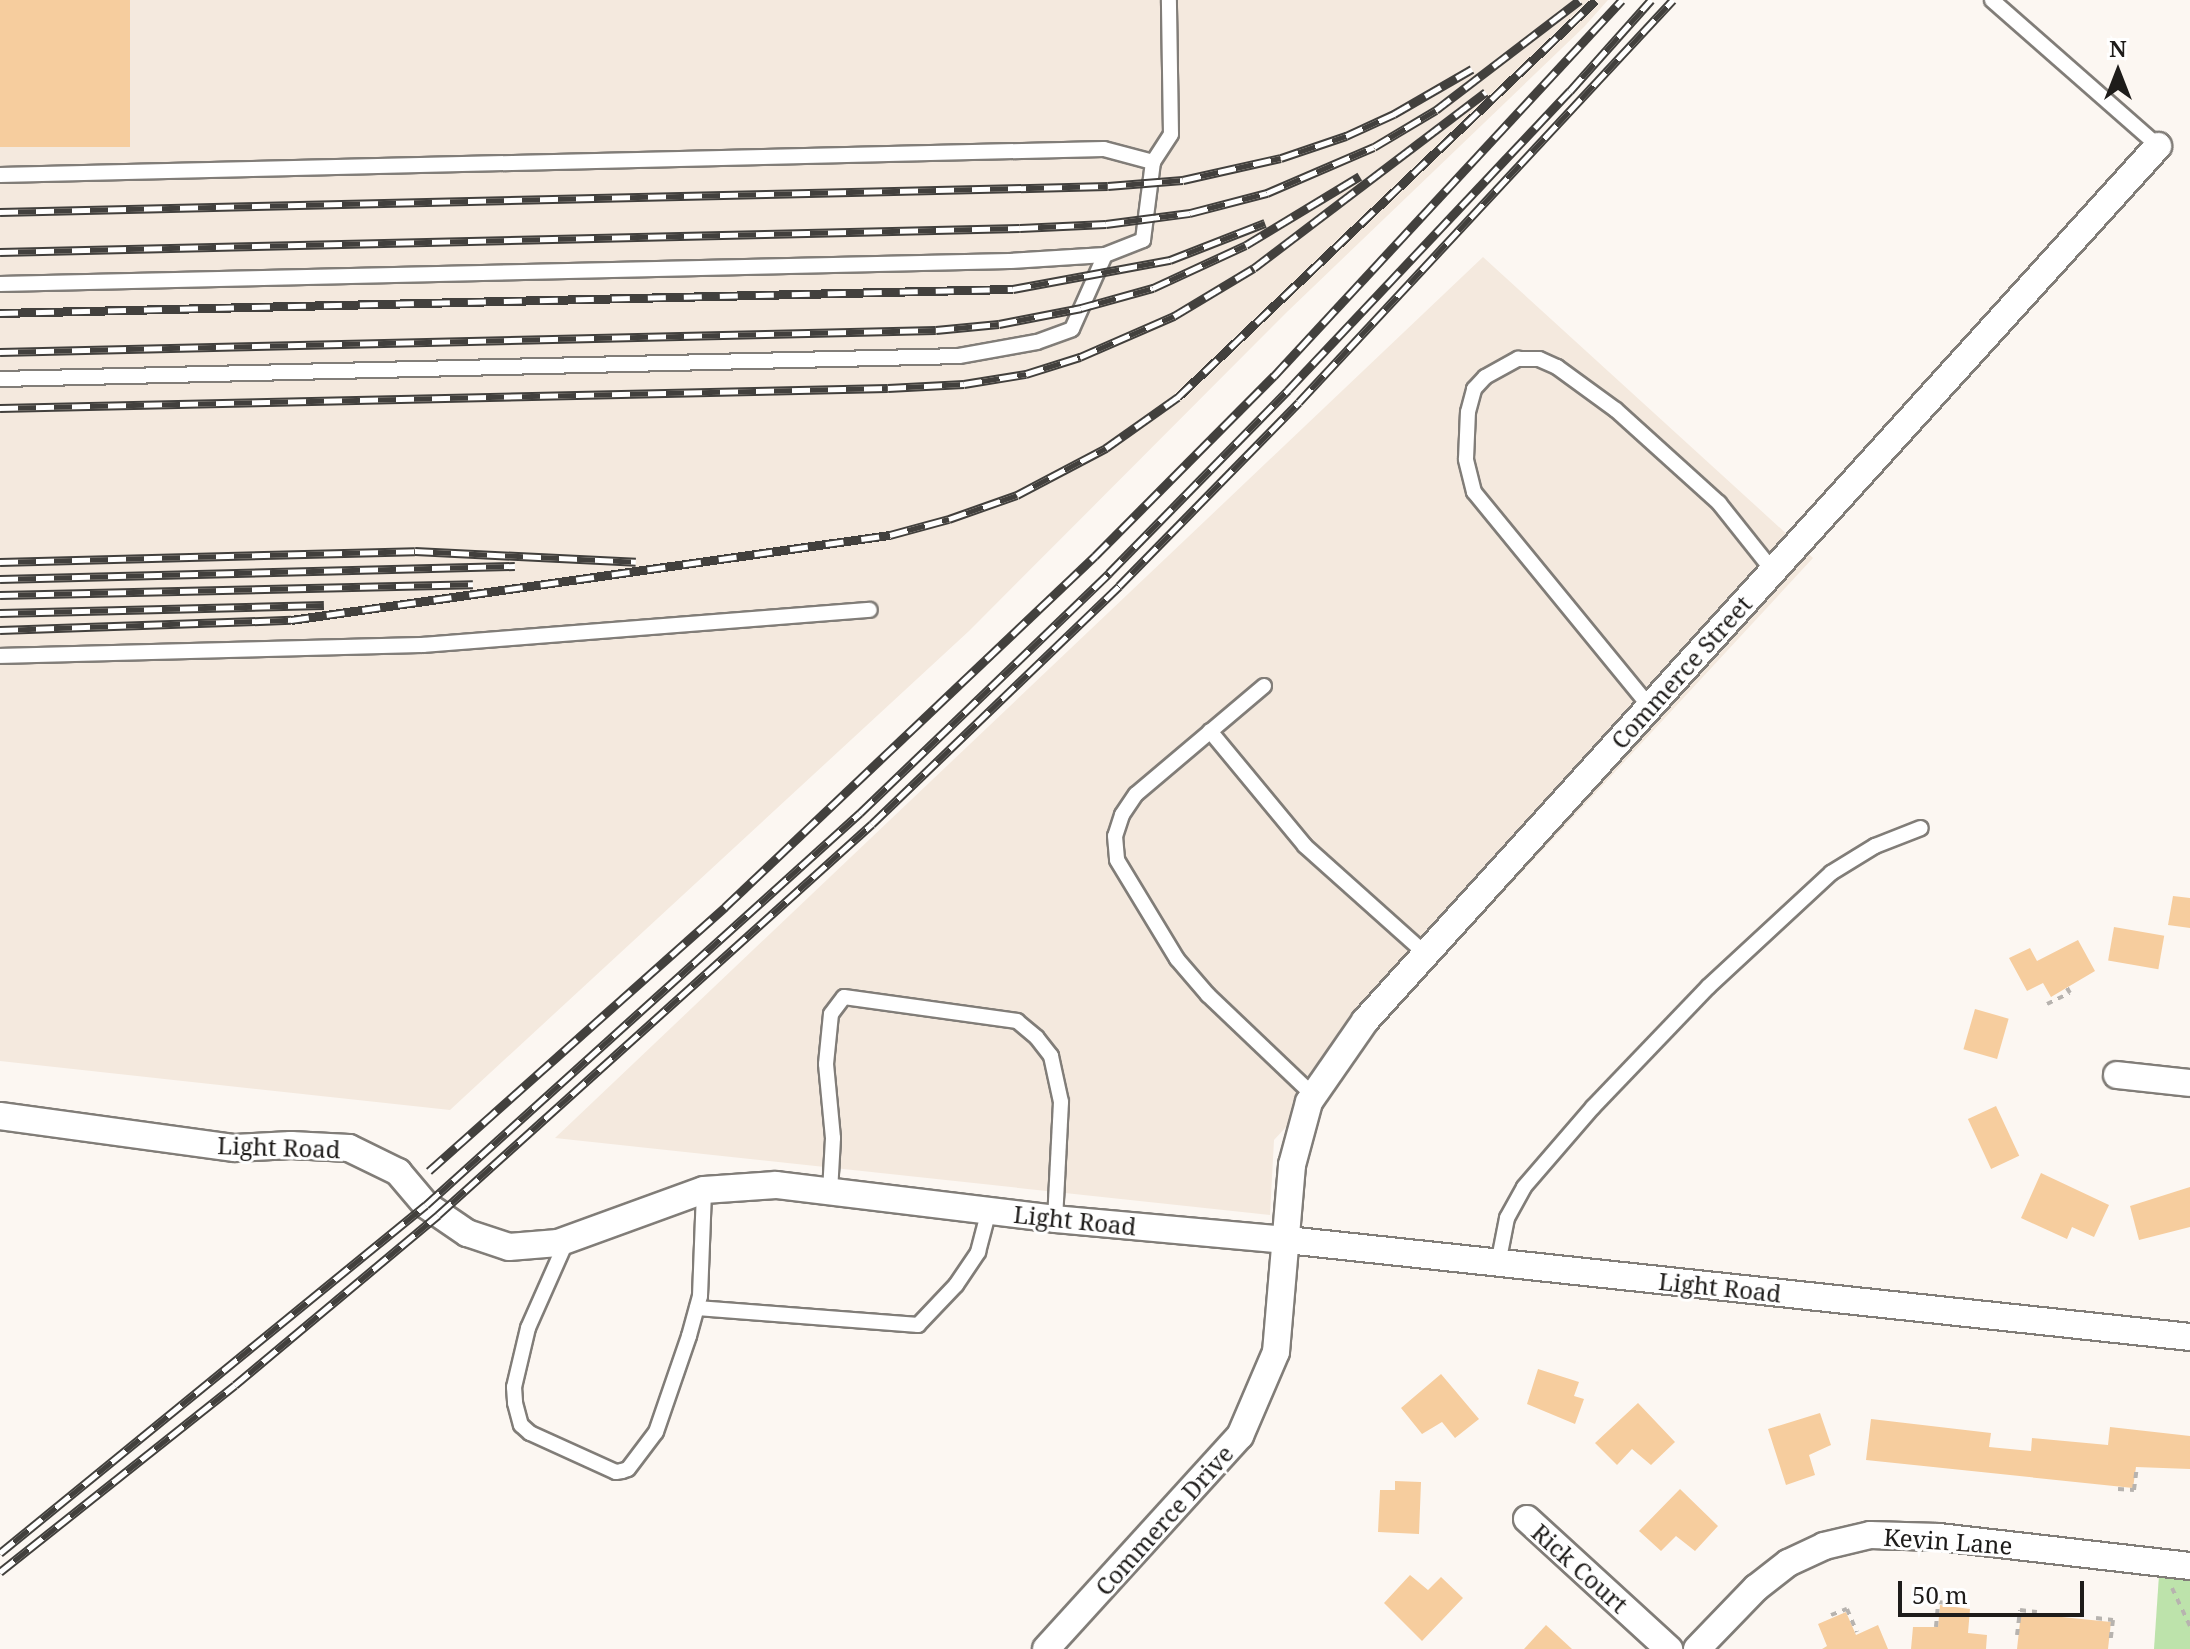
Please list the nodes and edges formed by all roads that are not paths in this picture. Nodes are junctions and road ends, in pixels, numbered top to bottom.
1 (1169, 0) edge
2 (1992, 0) edge
3 (2158, 146) joint
4 (1153, 162) junction
5 (0, 175) edge
6 (1105, 255) junction
7 (0, 284) edge
8 (0, 379) edge
9 (1773, 571) junction
10 (870, 610) dead end
11 (0, 656) edge
12 (1264, 686) dead end
13 (1650, 707) junction
14 (1210, 731) junction
15 (1921, 828) dead end
16 (1426, 954) junction
17 (2117, 1075) dead end
18 (2190, 1083) edge
19 (1313, 1095) junction
20 (0, 1116) edge
21 (704, 1190) junction
22 (830, 1192) junction
23 (989, 1210) junction
24 (1055, 1219) junction
25 (567, 1240) junction
26 (1287, 1240) junction
27 (1498, 1264) junction
28 (697, 1308) junction
29 (2190, 1337) edge
30 (1527, 1519) dead end
31 (2180, 1572) edge
32 (1046, 1649) edge
33 (1669, 1649) edge
34 (1697, 1649) edge

1 - 4 lane
2 - 3 lane
3 - 9 street, Commerce Street
4 - 5 lane
4 - 6 lane
6 - 7 lane
6 - 8 lane
9 - 13 street, Commerce Street
9 - 13 lane
10 - 11 lane
12 - 14 lane
13 - 16 street, Commerce Street
14 - 16 lane
14 - 19 lane
15 - 27 lane
16 - 19 street, Commerce Street
17 - 18 street
19 - 26 street, Commerce Street
20 - 25 street, Light Road
21 - 22 street, Light Road
21 - 25 street, Light Road
21 - 28 lane
22 - 23 street, Light Road
22 - 24 lane
23 - 24 street, Light Road
23 - 28 lane
24 - 26 street, Light Road
25 - 28 lane
26 - 27 street, Light Road
26 - 32 street, Commerce Drive
27 - 29 street, Light Road
30 - 33 street, Rick Court
31 - 34 street, Kevin Lane

